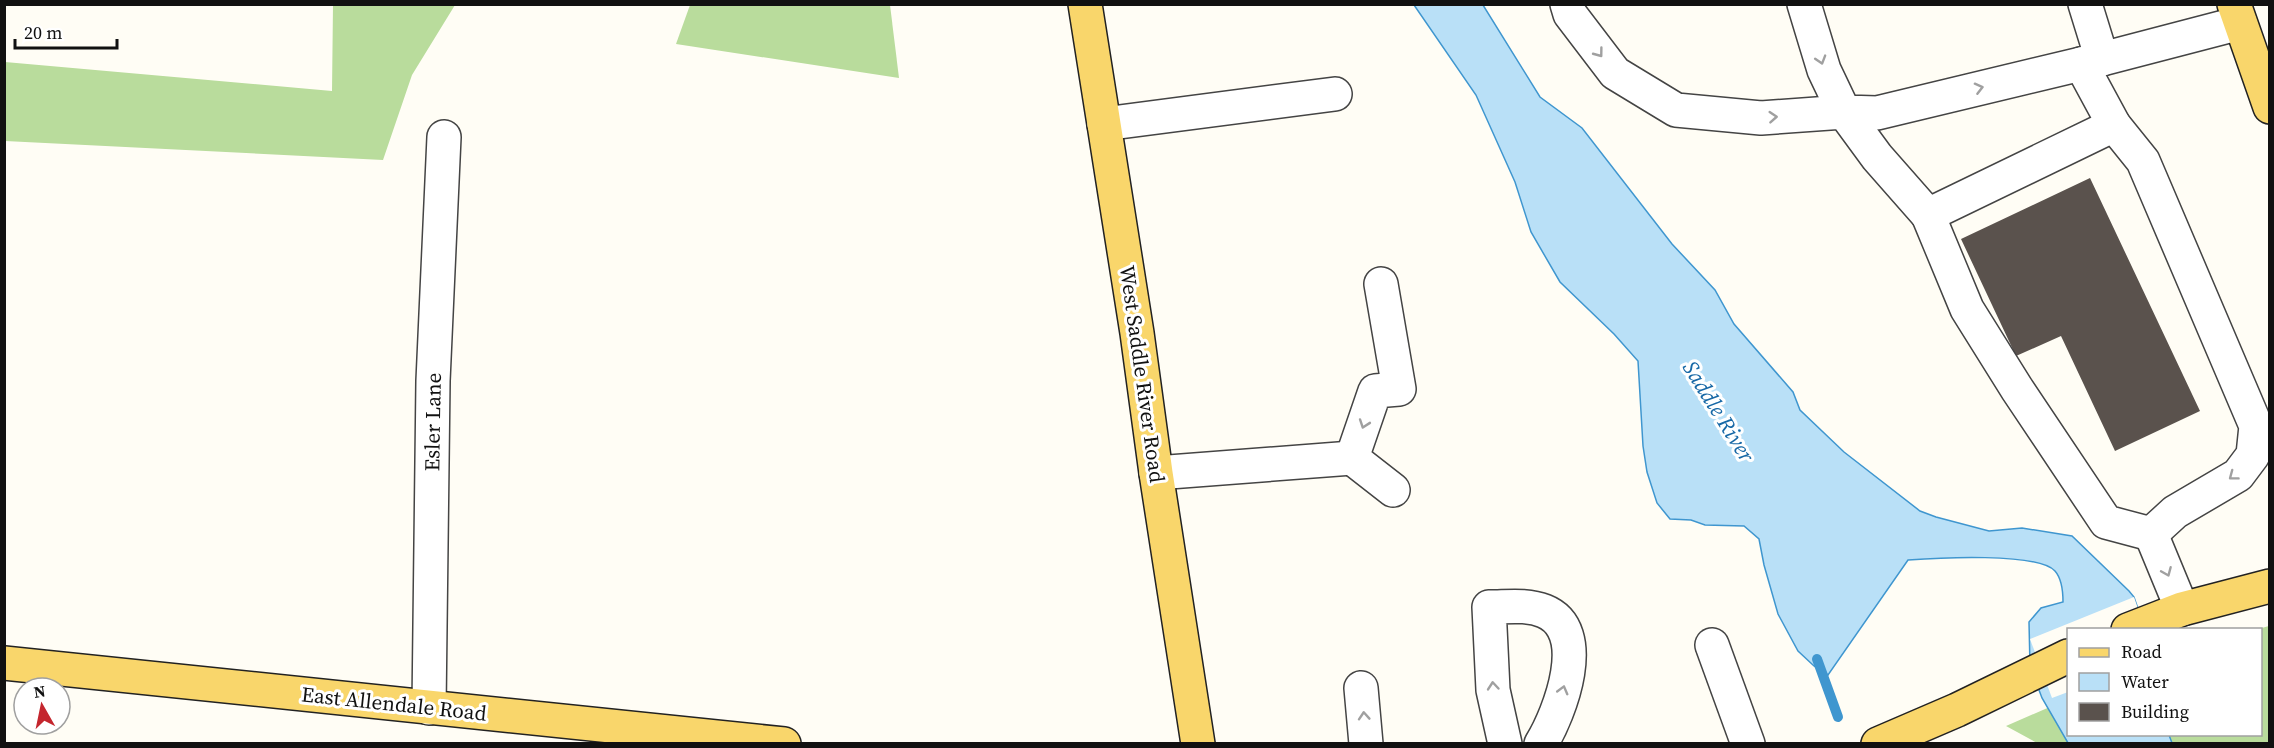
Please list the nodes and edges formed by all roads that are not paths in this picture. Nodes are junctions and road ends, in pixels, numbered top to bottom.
1 (1085, 4) edge
2 (1567, 4) edge
3 (1803, 4) edge
4 (2085, 4) edge
5 (2237, 14) edge
6 (2091, 61) junction
7 (1335, 94) dead end
8 (2270, 107) edge
9 (1844, 112) junction
10 (1104, 124) junction
11 (2114, 125) junction
12 (444, 137) dead end
13 (1928, 215) junction
14 (1381, 284) dead end
15 (1353, 458) junction
16 (1156, 473) junction
17 (1394, 490) dead end
18 (2151, 534) junction
19 (2270, 586) edge
20 (2182, 609) junction
21 (2138, 625) edge
22 (1712, 645) dead end
23 (2067, 656) edge
24 (4, 663) edge
25 (1361, 688) dead end
26 (429, 708) junction
27 (784, 744) edge
28 (1198, 744) edge
29 (1366, 744) edge
30 (1504, 744) edge
31 (1541, 744) edge
32 (1749, 744) edge
33 (1878, 744) edge

1 - 10 main road, West Saddle River Road
2 -> 9 street
3 -> 9 street
4 - 6 street
5 - 6 street
5 - 8 main road
9 -> 6 street
6 - 11 street
7 - 10 street
9 - 13 street
10 - 16 main road, West Saddle River Road
11 - 13 street
11 -> 18 street
12 - 26 street, Esler Lane
13 - 18 street
14 -> 15 street
15 - 16 street
15 - 17 street
16 - 28 main road, West Saddle River Road
18 -> 20 street
19 - 20 main road
20 - 21 main road
22 - 32 street
23 - 33 main road
24 - 26 main road, East Allendale Road
29 -> 25 street
26 - 27 main road, East Allendale Road
30 - 31 street

